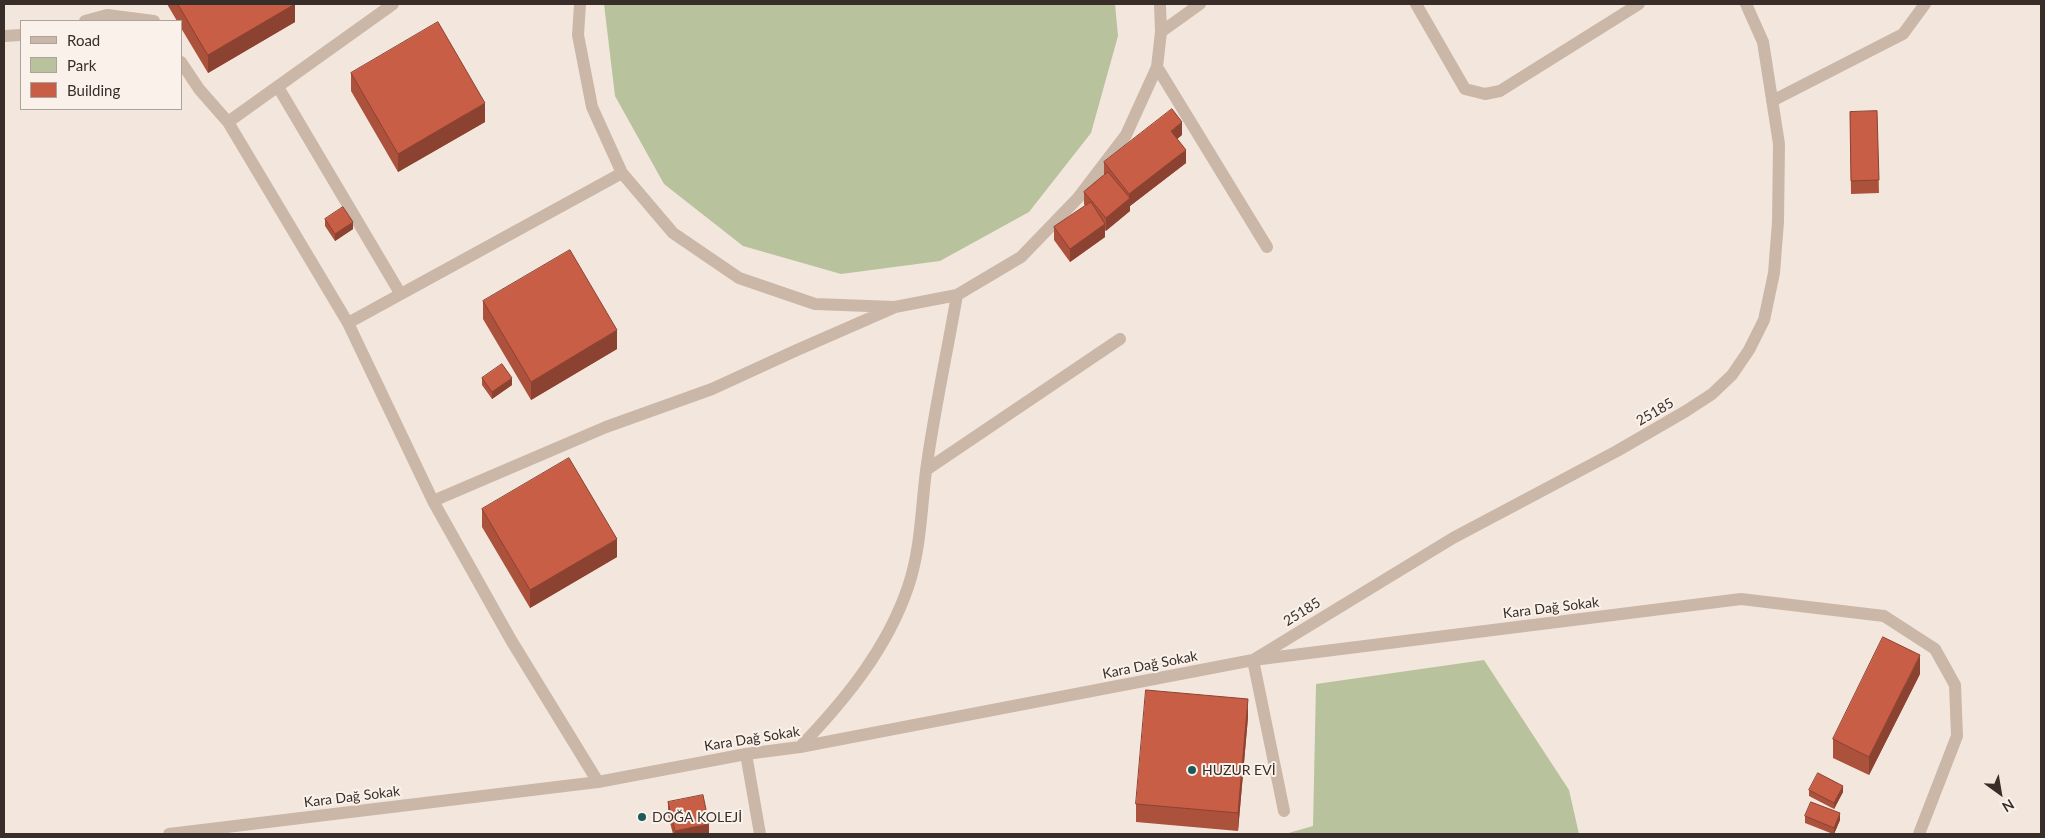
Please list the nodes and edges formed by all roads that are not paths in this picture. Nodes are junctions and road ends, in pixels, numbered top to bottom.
1 (393, 4) edge
2 (580, 4) edge
3 (1160, 4) edge
4 (1200, 4) edge
5 (1416, 4) edge
6 (1639, 4) edge
7 (1746, 4) edge
8 (1925, 4) edge
9 (89, 20) edge
10 (146, 20) edge
11 (1161, 32) junction
12 (20, 34) edge
13 (4, 36) edge
14 (182, 64) edge
15 (1157, 67) junction
16 (278, 87) junction
17 (1772, 101) junction
18 (228, 122) junction
19 (622, 172) junction
20 (1267, 247) dead end
21 (400, 293) junction
22 (957, 295) junction
23 (895, 308) junction
24 (348, 323) junction
25 (1120, 339) dead end
26 (926, 470) junction
27 (433, 501) junction
28 (1253, 660) junction
29 (800, 747) junction
30 (746, 754) junction
31 (598, 782) junction
32 (1284, 811) dead end
33 (169, 834) edge
34 (760, 834) edge
35 (1919, 834) edge

1 - 16 street
2 - 19 street
3 - 11 street
4 - 11 street
5 - 6 street
7 - 17 street, 25185
8 - 17 street
9 - 10 street
11 - 15 street
12 - 13 street
14 - 18 street
15 - 20 street
15 - 22 street
16 - 18 street
16 - 21 street
17 - 28 street, 25185
18 - 24 street
19 - 21 street
19 - 23 street
21 - 24 street
22 - 23 street
22 - 26 street
23 - 27 street
24 - 27 street
25 - 26 street
26 - 29 street
27 - 31 street
28 - 29 street, Kara Dağ Sokak
28 - 32 street
28 - 35 street, Kara Dağ Sokak
29 - 30 street, Kara Dağ Sokak
30 - 31 street, Kara Dağ Sokak
30 - 34 street
31 - 33 street, Kara Dağ Sokak

